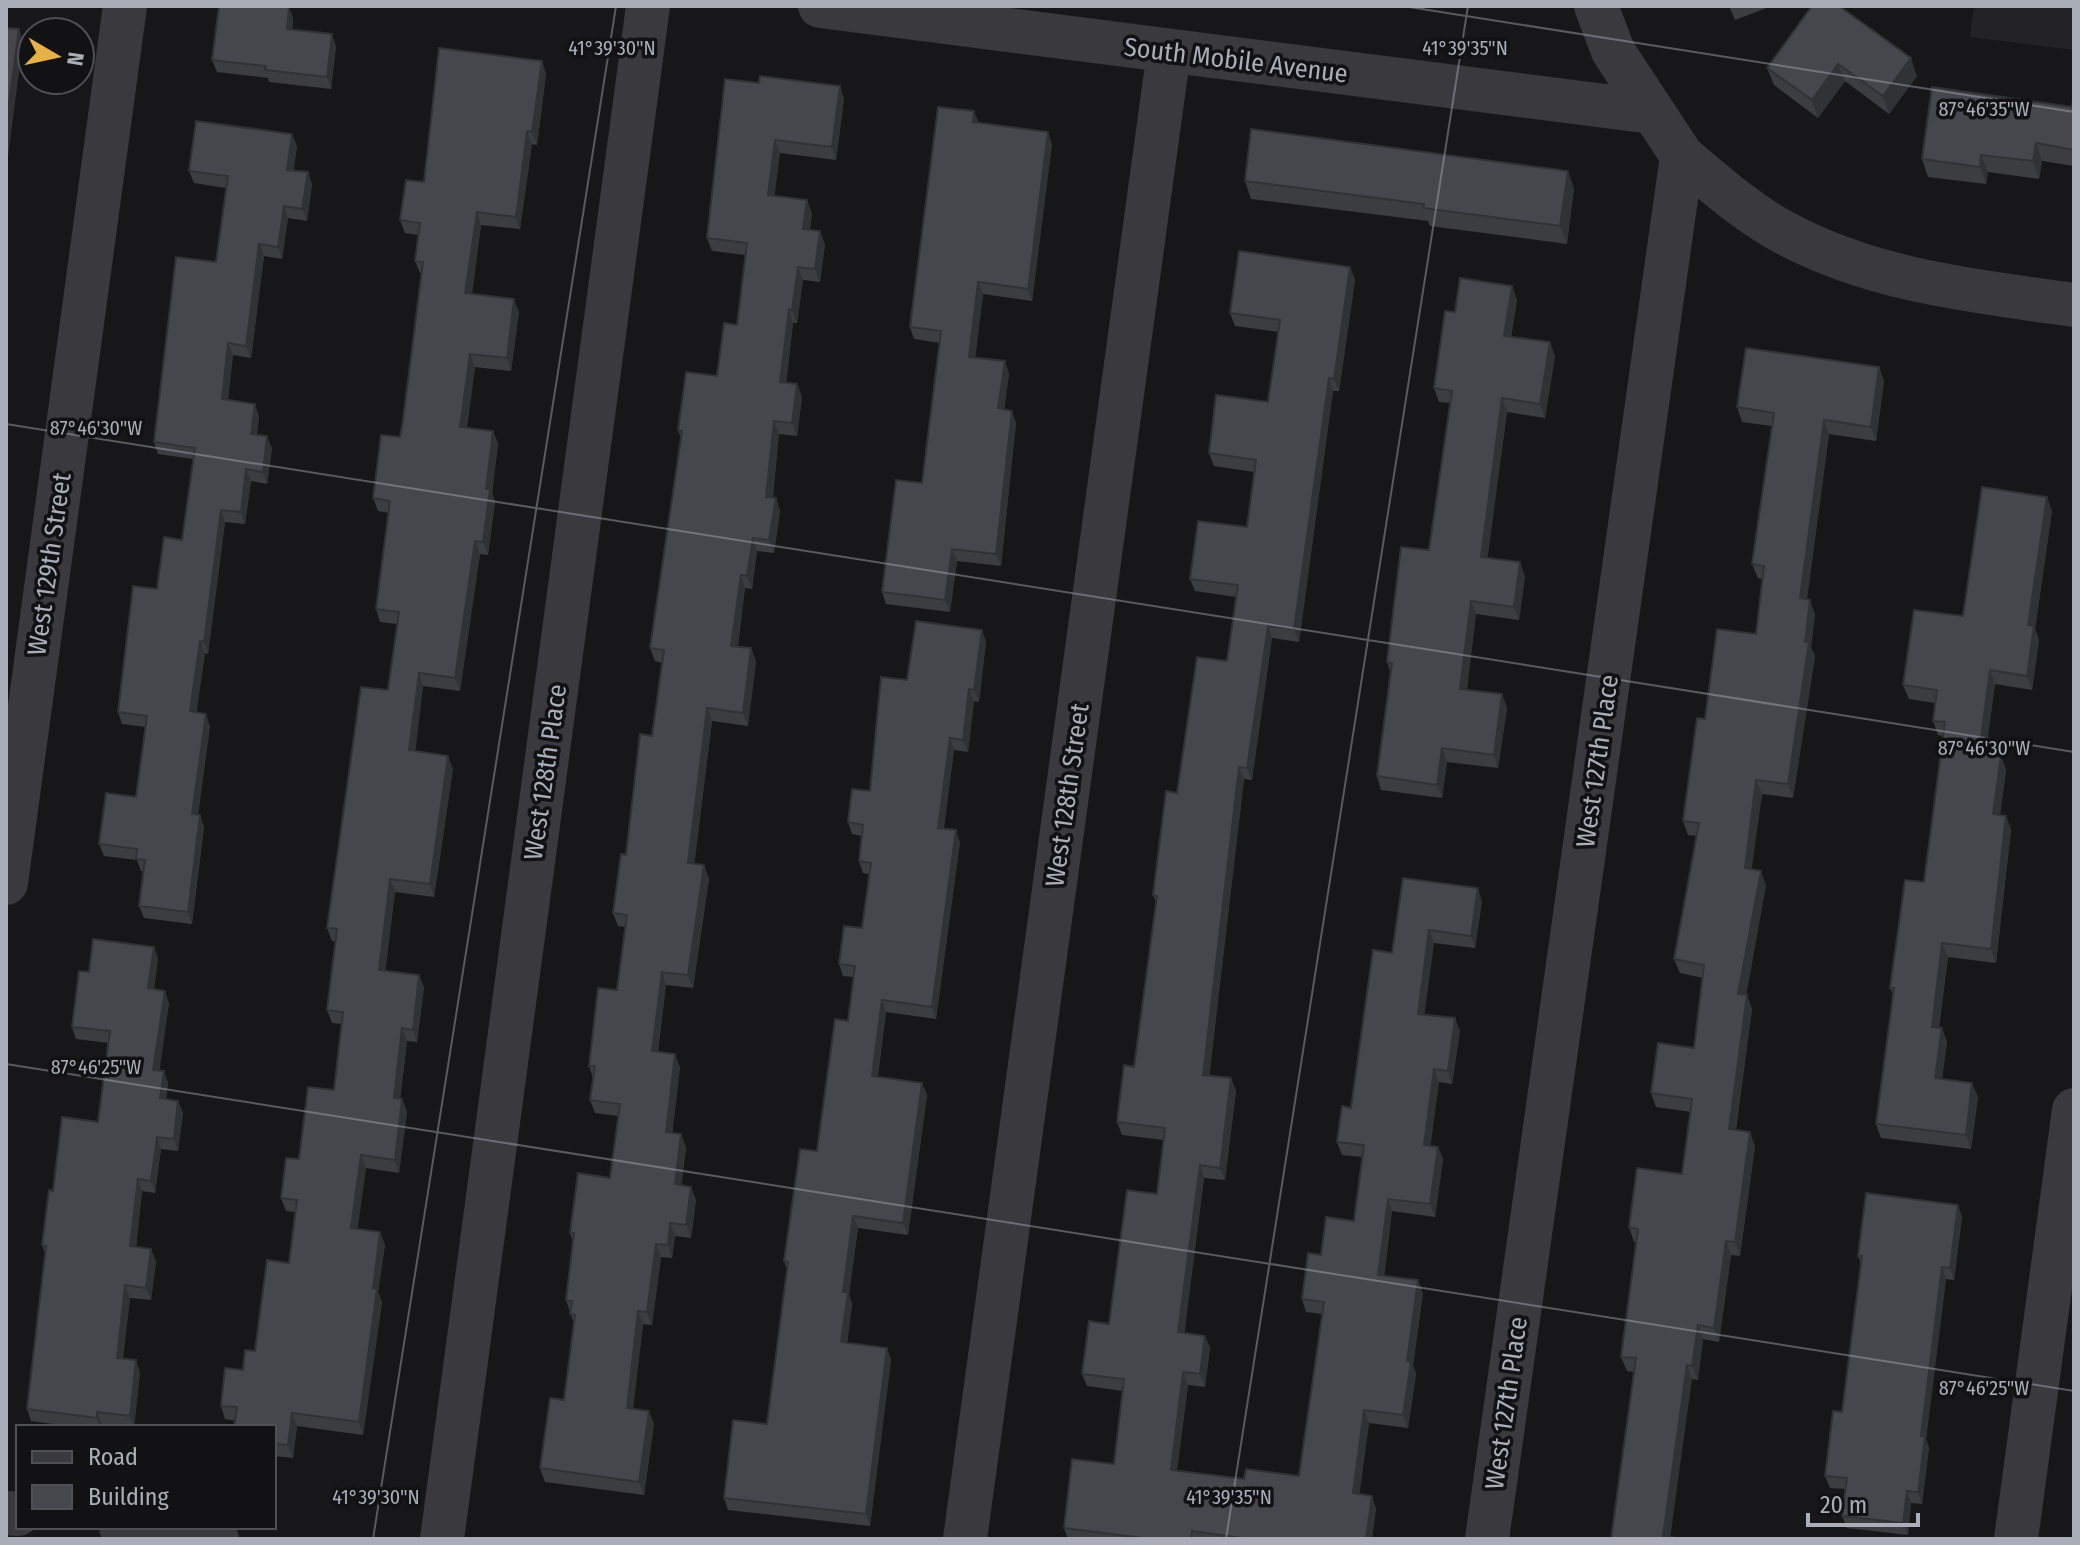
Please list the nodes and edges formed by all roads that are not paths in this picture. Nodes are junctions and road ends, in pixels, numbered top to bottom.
1 (125, 6) edge
2 (648, 6) edge
3 (820, 6) edge
4 (1596, 6) edge
5 (1169, 51) junction
6 (1652, 112) junction
7 (1682, 156) junction
8 (2074, 305) edge
9 (6, 883) edge
10 (2074, 1110) edge
11 (137, 1529) edge
12 (217, 1539) edge
13 (442, 1539) edge
14 (965, 1539) edge
15 (1487, 1539) edge
16 (2016, 1539) edge

1 - 9 street, West 129th Street
2 - 13 street, West 128th Place
3 - 5 street, South Mobile Avenue
4 - 6 street
5 - 6 street, South Mobile Avenue
5 - 14 street, West 128th Street
6 - 7 street
7 - 8 street
7 - 15 street, West 127th Place
10 - 16 street
11 - 12 street

